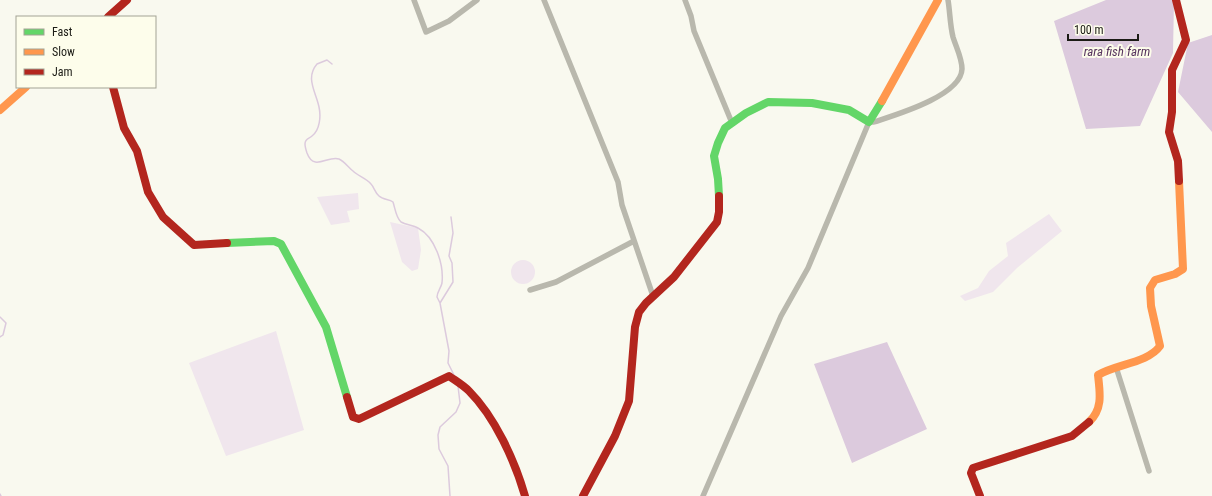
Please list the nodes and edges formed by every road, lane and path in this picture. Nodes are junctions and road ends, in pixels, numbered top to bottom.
1 (127, 0) edge
2 (414, 0) edge
3 (477, 0) edge
4 (544, 0) edge
5 (685, 0) edge
6 (938, 0) edge
7 (948, 0) edge
8 (1176, 0) edge
9 (109, 16) edge
10 (25, 88) edge
11 (113, 88) edge
12 (0, 110) edge
13 (869, 122) junction
14 (732, 123) junction
15 (634, 241) junction
16 (530, 290) dead end
17 (653, 296) junction
18 (1116, 367) junction
19 (1149, 471) dead end
20 (525, 496) edge
21 (583, 496) edge
22 (703, 496) edge
23 (980, 496) edge

1 - 9 street
2 - 3 street
4 - 15 street
5 - 14 street
6 - 13 street
7 - 13 street
8 - 18 street
10 - 12 street
11 - 20 street
13 - 14 street
13 - 22 street
14 - 17 street
15 - 16 street
15 - 17 street
17 - 21 street
18 - 19 street
18 - 23 street

